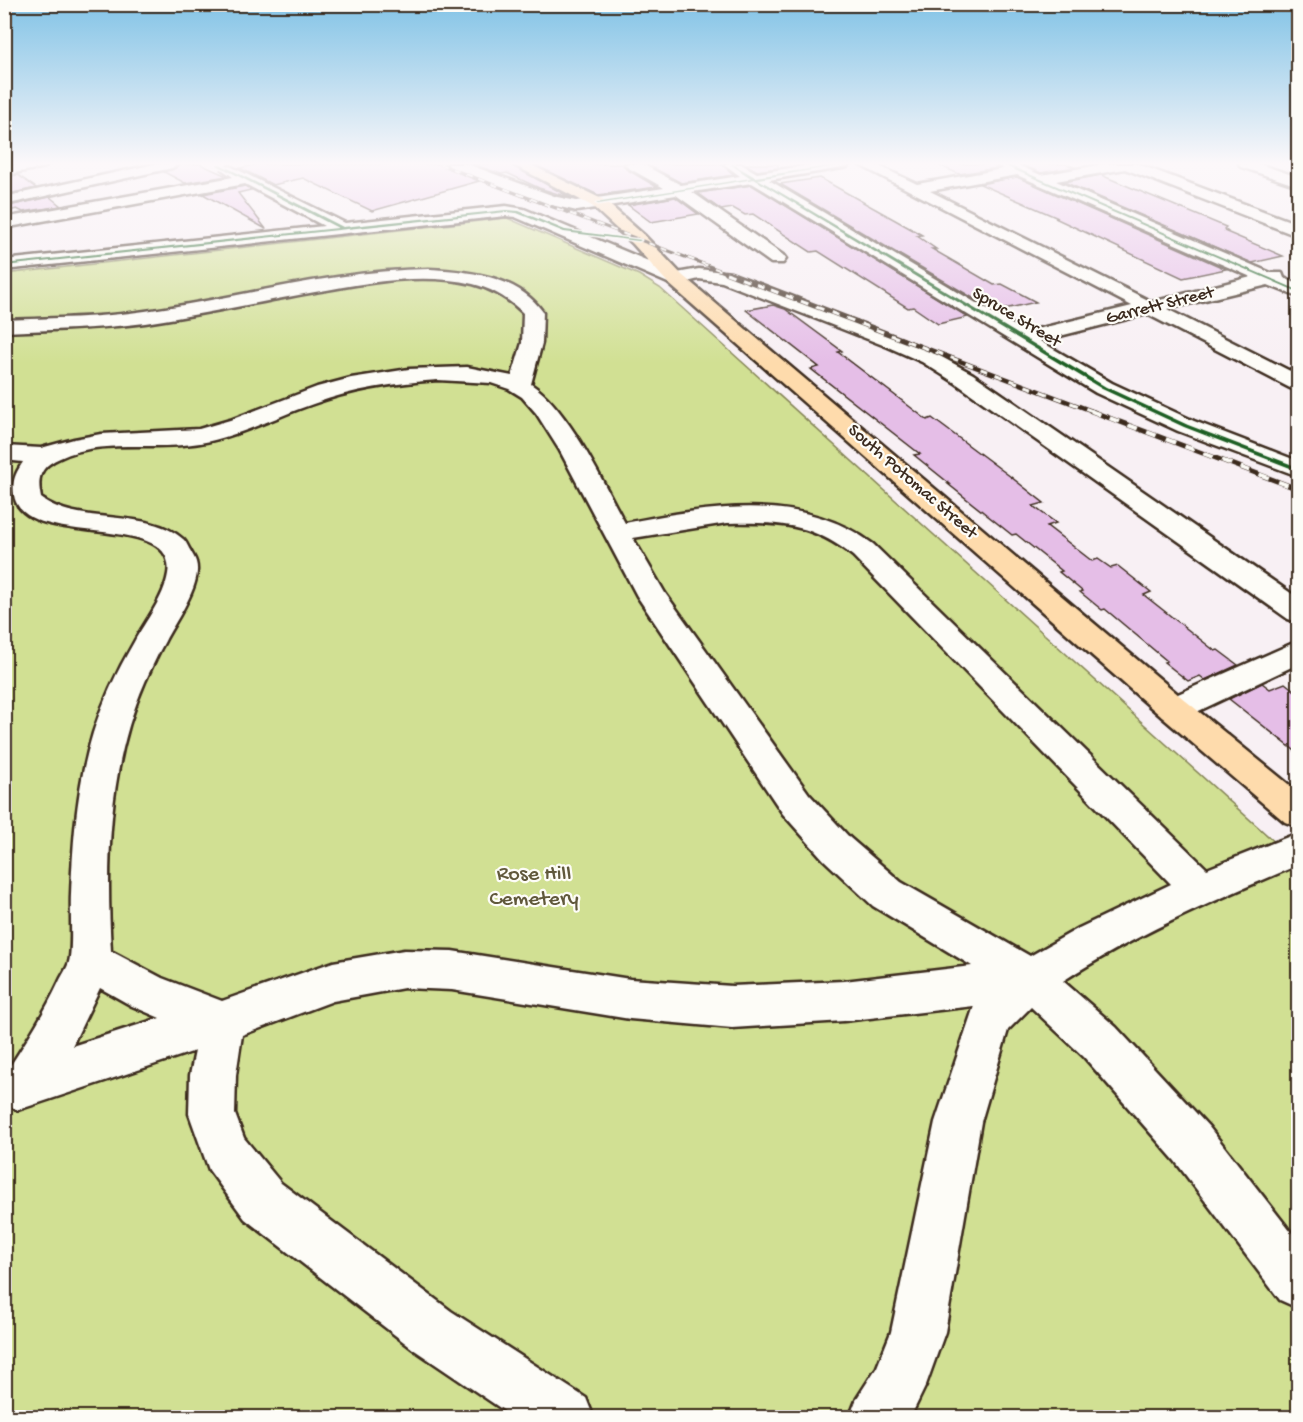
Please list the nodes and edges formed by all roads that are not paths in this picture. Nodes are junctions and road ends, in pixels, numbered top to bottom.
1 (330, 230) edge
2 (628, 230) edge
3 (736, 230) edge
4 (842, 230) edge
5 (996, 230) edge
6 (1159, 230) edge
7 (564, 231) joint
8 (639, 240) junction
9 (28, 249) dead end
10 (777, 259) dead end
11 (44, 261) junction
12 (4, 265) edge
13 (1299, 272) edge
14 (675, 279) junction
15 (1269, 279) junction
16 (1299, 291) edge
17 (1148, 309) junction
18 (4, 326) edge
19 (1022, 339) junction
20 (1299, 383) edge
21 (520, 385) junction
22 (4, 453) edge
23 (45, 456) junction
24 (1299, 469) edge
25 (617, 533) junction
26 (1299, 612) edge
27 (1299, 652) edge
28 (1174, 709) junction
29 (1299, 812) edge
30 (1299, 849) edge
31 (1200, 888) junction
32 (90, 961) junction
33 (1030, 979) junction
34 (222, 1022) junction
35 (15, 1088) edge
36 (1299, 1282) edge
37 (566, 1418) edge
38 (877, 1418) edge

1 - 11 street
2 - 8 main road, South Potomac Street
3 - 10 street
4 - 19 street, Spruce Street
5 - 17 street
6 - 15 street
7 - 8 street
7 - 14 street
8 - 14 main road, South Potomac Street
9 - 11 street
11 - 12 street
13 - 15 street, Garrett Street
14 - 26 street
14 - 28 main road, South Potomac Street
15 - 16 street
15 - 17 street, Garrett Street
17 - 19 street, Garrett Street
17 - 20 street
18 - 21 street
19 - 24 street, Spruce Street
21 - 23 street
21 - 25 street
22 - 23 street
23 - 32 street
25 - 31 street
25 - 33 street
27 - 28 street
28 - 29 main road, South Potomac Street
30 - 31 street
31 - 33 street
32 - 34 street
32 - 35 street
33 - 34 street
33 - 36 street
33 - 38 street
34 - 35 street
34 - 37 street

